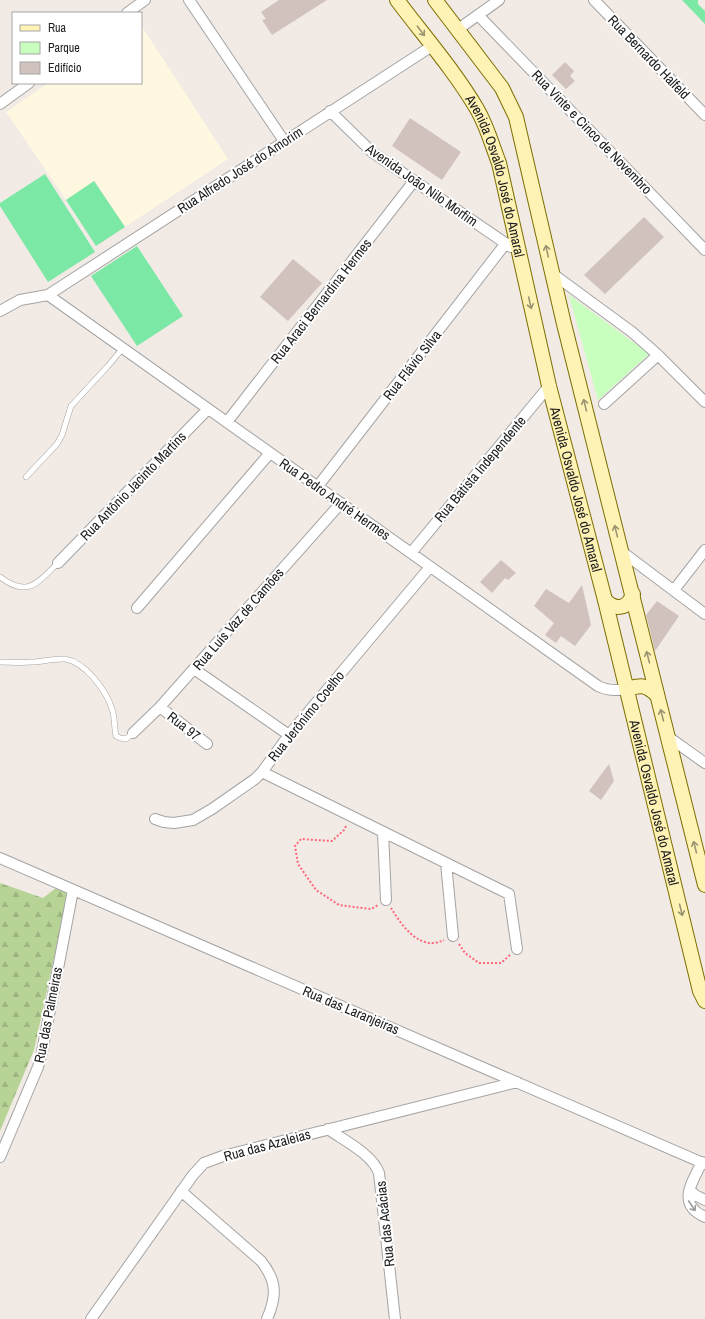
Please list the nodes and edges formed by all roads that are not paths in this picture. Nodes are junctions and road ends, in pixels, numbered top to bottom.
1 (145, 0) edge
2 (189, 0) edge
3 (398, 0) edge
4 (435, 0) edge
5 (499, 0) edge
6 (594, 0) edge
7 (128, 12) edge
8 (478, 15) junction
9 (457, 30) junction
10 (432, 46) junction
11 (28, 84) edge
12 (0, 104) edge
13 (330, 111) junction
14 (705, 115) edge
15 (284, 141) junction
16 (414, 181) junction
17 (506, 243) junction
18 (705, 250) edge
19 (518, 251) junction
20 (553, 274) junction
21 (48, 295) junction
22 (0, 311) edge
23 (123, 348) junction
24 (658, 354) junction
25 (549, 386) junction
26 (705, 402) edge
27 (604, 404) dead end
28 (208, 409) junction
29 (227, 422) junction
30 (270, 453) junction
31 (26, 477) dead end
32 (318, 486) junction
33 (341, 503) junction
34 (705, 550) edge
35 (621, 551) junction
36 (411, 553) junction
37 (58, 563) joint
38 (430, 567) junction
39 (0, 577) edge
40 (674, 590) junction
41 (633, 594) junction
42 (605, 600) junction
43 (137, 608) dead end
44 (705, 614) edge
45 (0, 662) edge
46 (194, 668) junction
47 (626, 689) junction
48 (657, 695) junction
49 (160, 707) junction
50 (133, 733) joint
51 (289, 735) junction
52 (667, 736) junction
53 (207, 744) dead end
54 (704, 760) edge
55 (262, 772) junction
56 (155, 819) dead end
57 (383, 832) junction
58 (0, 858) edge
59 (446, 863) junction
60 (705, 885) edge
61 (73, 890) junction
62 (386, 900) dead end
63 (453, 936) dead end
64 (517, 949) dead end
65 (705, 1001) edge
66 (517, 1082) junction
67 (328, 1129) junction
68 (0, 1158) edge
69 (703, 1163) edge
70 (690, 1190) junction
71 (181, 1191) junction
72 (705, 1200) edge
73 (705, 1216) edge
74 (91, 1319) edge
75 (267, 1319) edge
76 (395, 1319) edge

1 - 7 street
2 - 15 street
3 -> 10 main road, Avenida Osvaldo José do Amaral
4 - 9 main road, Avenida Osvaldo José do Amaral
5 - 8 street
6 - 14 street, Rua Bernardo Halfeld
8 - 9 street
8 - 18 street, Rua Vinte e Cinco de Novembro
20 -> 9 main road, Avenida Osvaldo José do Amaral
10 - 13 street, Rua Alfredo José do Amorim
10 - 19 main road, Avenida Osvaldo José do Amaral
11 - 12 street
13 - 15 street, Rua Alfredo José do Amorim
13 - 16 street, Avenida João Nilo Morfim
15 - 21 street, Rua Alfredo José do Amorim
16 - 17 street, Avenida João Nilo Morfim
16 - 29 street, Rua Araci Bernardina Hermes
17 - 19 street, Avenida João Nilo Morfim
17 - 32 street, Rua Flávio Silva
19 -> 25 main road, Avenida Osvaldo José do Amaral
20 - 24 street
35 -> 20 main road, Avenida Osvaldo José do Amaral
21 - 22 street
21 - 23 street, Rua Pedro André Hermes
23 - 28 street, Rua Pedro André Hermes
23 - 31 lane
24 - 26 street
24 - 27 street
25 - 36 street, Rua Batista Independente
25 - 42 main road, Avenida Osvaldo José do Amaral
28 - 29 street, Rua Pedro André Hermes
28 - 37 street, Rua Antônio Jacinto Martins
29 - 30 street, Rua Pedro André Hermes
30 - 32 street, Rua Pedro André Hermes
30 - 43 street
32 - 33 street, Rua Pedro André Hermes
33 - 36 street, Rua Pedro André Hermes
33 - 46 street, Rua Luís Vaz de Camões
34 - 40 street
35 - 40 street
35 - 41 main road, Avenida Osvaldo José do Amaral
36 - 38 street, Rua Pedro André Hermes
37 - 39 lane
38 - 47 street, Rua Pedro André Hermes
38 - 51 street, Rua Jerônimo Coelho
40 - 44 street
41 - 42 main road
48 -> 41 main road, Avenida Osvaldo José do Amaral
42 - 47 main road, Avenida Osvaldo José do Amaral
45 - 50 lane
46 - 49 street, Rua Luís Vaz de Camões
46 - 51 street
47 - 48 main road
47 -> 65 main road, Avenida Osvaldo José do Amaral
52 -> 48 main road, Avenida Osvaldo José do Amaral
49 - 50 street, Rua Luís Vaz de Camões
49 - 53 street, Rua 97
51 - 55 street, Rua Jerônimo Coelho
52 - 54 street
60 -> 52 main road, Avenida Osvaldo José do Amaral
55 - 56 street, Rua Jerônimo Coelho
55 - 57 street
57 - 59 street
57 - 62 street
58 - 61 street, Rua das Laranjeiras
59 - 63 street
59 - 64 street
61 - 66 street, Rua das Laranjeiras
61 - 68 street, Rua das Palmeiras
66 - 67 street, Rua das Azaleias
66 - 69 street, Rua das Laranjeiras
67 - 71 street, Rua das Azaleias
67 - 76 street, Rua das Acácias
69 - 70 street, Rua das Laranjeiras
70 - 72 street
70 -> 73 street
71 - 74 street, Rua das Azaleias
71 - 75 street

